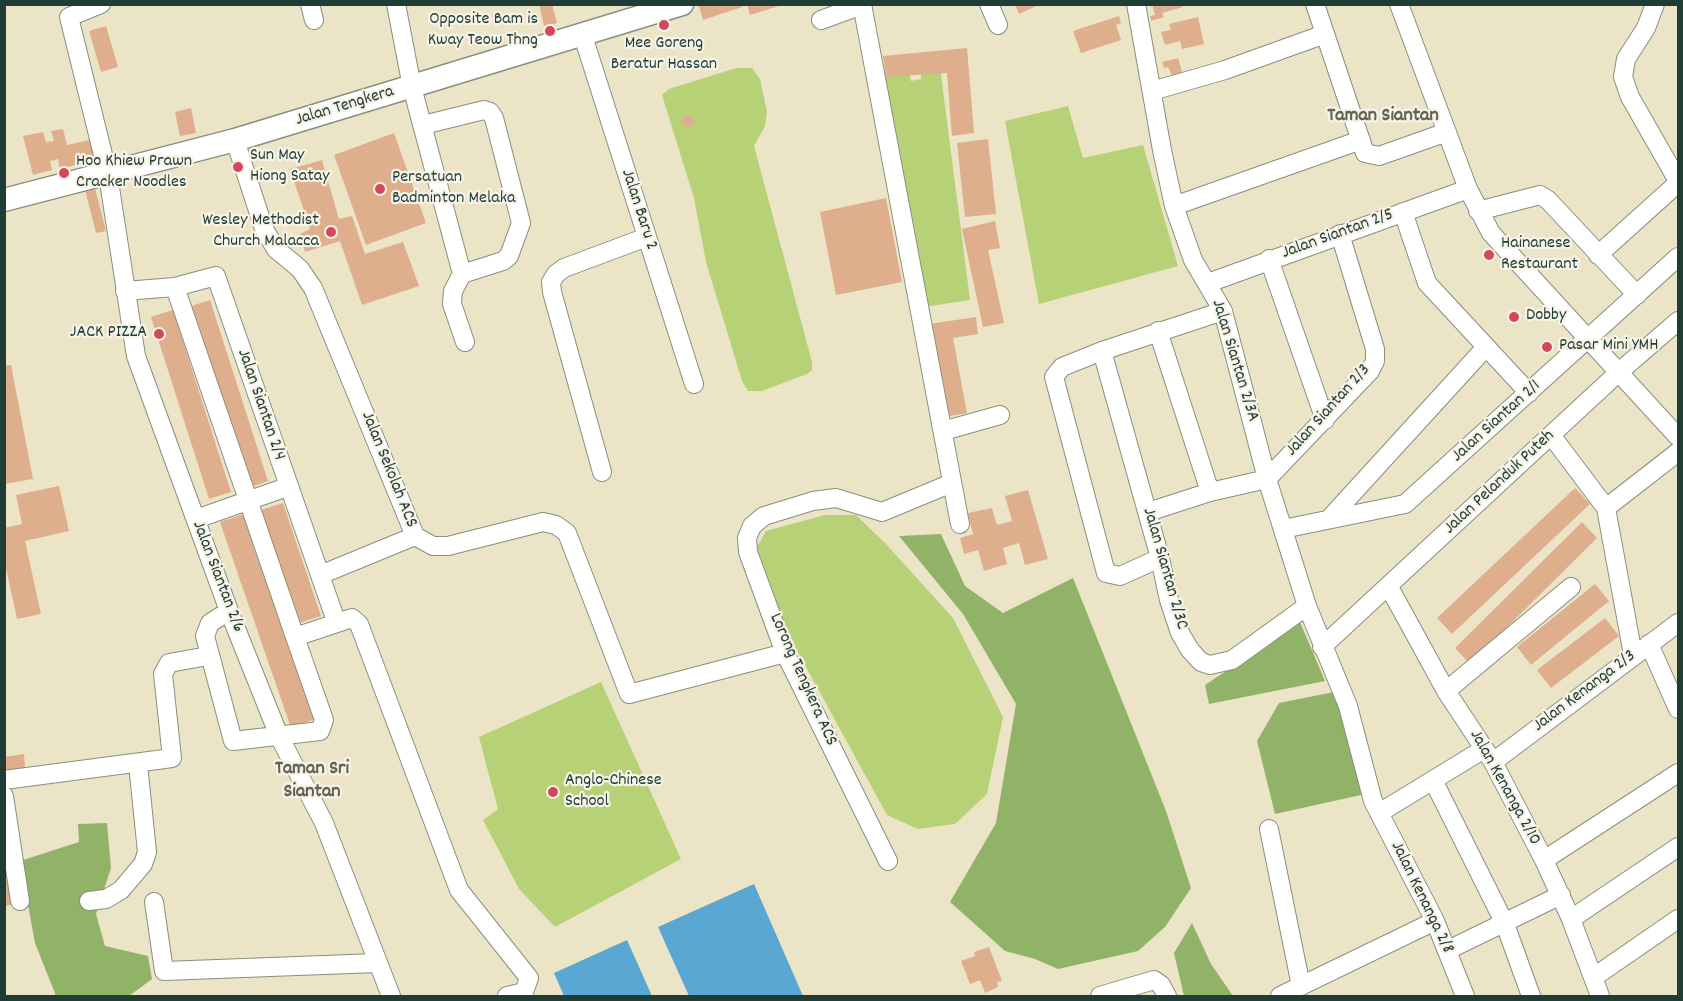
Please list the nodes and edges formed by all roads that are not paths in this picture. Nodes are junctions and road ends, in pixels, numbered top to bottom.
1 (101, 4) edge
2 (396, 4) edge
3 (682, 4) edge
4 (989, 4) edge
5 (1136, 4) edge
6 (1315, 4) edge
7 (1399, 4) edge
8 (1655, 4) edge
9 (862, 5) edge
10 (821, 20) dead end
11 (998, 24) dead end
12 (1325, 34) junction
13 (583, 36) junction
14 (412, 87) junction
15 (1152, 91) junction
16 (423, 125) junction
17 (1448, 132) junction
18 (235, 140) junction
19 (1361, 140) junction
20 (108, 175) junction
21 (1678, 182) edge
22 (1468, 189) junction
23 (4, 200) edge
24 (1174, 206) junction
25 (1478, 211) junction
26 (1403, 212) junction
27 (1340, 234) junction
28 (647, 237) junction
29 (1598, 255) junction
30 (1678, 257) edge
31 (1269, 259) junction
32 (462, 274) junction
33 (1208, 283) junction
34 (175, 287) junction
35 (125, 291) junction
36 (1636, 295) junction
37 (1222, 311) junction
38 (1678, 321) edge
39 (1158, 331) junction
40 (1588, 340) junction
41 (465, 342) dead end
42 (1486, 347) junction
43 (1102, 351) junction
44 (1619, 372) junction
45 (694, 384) dead end
46 (1529, 393) junction
47 (1000, 415) dead end
48 (1324, 420) junction
49 (942, 431) junction
50 (1551, 435) junction
51 (1678, 437) edge
52 (1678, 452) edge
53 (602, 472) dead end
54 (1267, 478) junction
55 (952, 483) junction
56 (287, 487) junction
57 (1210, 492) junction
58 (248, 500) junction
59 (1606, 508) junction
60 (1148, 512) junction
61 (196, 519) junction
62 (1329, 519) junction
63 (960, 524) dead end
64 (1283, 529) junction
65 (415, 536) junction
66 (1160, 558) junction
67 (320, 575) junction
68 (1571, 587) dead end
69 (1389, 588) junction
70 (1307, 606) junction
71 (230, 611) junction
72 (336, 621) junction
73 (1678, 623) edge
74 (295, 637) junction
75 (1649, 644) junction
76 (1322, 647) junction
77 (785, 653) junction
78 (1633, 655) junction
79 (208, 656) junction
80 (1446, 692) junction
81 (1678, 709) edge
82 (279, 736) junction
83 (1488, 756) junction
84 (138, 764) junction
85 (1678, 772) edge
86 (4, 780) edge
87 (1432, 780) junction
88 (4, 796) edge
89 (1376, 807) junction
90 (1269, 829) dead end
91 (1678, 847) edge
92 (8, 849) edge
93 (1544, 860) junction
94 (888, 861) dead end
95 (1561, 896) junction
96 (20, 901) dead end
97 (89, 901) dead end
98 (154, 902) dead end
99 (1571, 919) junction
100 (1678, 919) edge
101 (1435, 921) junction
102 (1504, 924) junction
103 (1448, 950) junction
104 (377, 963) junction
105 (1593, 977) junction
106 (1301, 986) junction
107 (392, 996) edge
108 (507, 996) edge
109 (1100, 996) edge
110 (1167, 996) edge
111 (1280, 996) edge
112 (1465, 996) edge
113 (1531, 996) edge
114 (1600, 996) edge

1 - 20 street, Jalan Siantan 2/6
2 - 14 street
3 - 13 main road, Jalan Tengkera
4 - 11 street
5 - 15 street, Jalan Siantan 2/3A
6 - 12 street
7 - 17 street
8 - 21 street
9 - 10 street
9 - 49 street
12 - 15 street
12 - 19 street
13 - 14 main road, Jalan Tengkera
13 - 28 street, Jalan Baru 2
14 - 16 street
14 - 18 main road, Jalan Tengkera
15 - 24 street, Jalan Siantan 2/3A
16 - 32 street
16 - 32 street
17 - 19 street
17 - 22 street
18 - 20 main road, Jalan Tengkera
18 - 65 street, Jalan Sekolah ACS
19 - 24 street
20 - 23 main road, Jalan Tengkera
20 - 35 street, Jalan Siantan 2/6
21 - 29 street
22 - 25 street
22 - 26 street, Jalan Siantan 2/5
24 - 33 street, Jalan Siantan 2/3A
25 - 29 street
25 - 40 street
26 - 27 street, Jalan Siantan 2/5
26 - 42 street
27 - 31 street, Jalan Siantan 2/5
27 - 48 street, Jalan Siantan 2/3
28 - 45 street, Jalan Baru 2
28 - 53 street
29 - 36 street
30 - 36 street, Jalan Siantan 2/1
31 - 33 street, Jalan Siantan 2/5
31 - 48 street
32 - 41 street
33 - 37 street, Jalan Siantan 2/3A
34 - 35 street, Jalan Siantan 2/4
34 - 56 street, Jalan Siantan 2/4
34 - 58 street
35 - 61 street, Jalan Siantan 2/6
36 - 40 street, Jalan Siantan 2/1
37 - 39 street
37 - 54 street, Jalan Siantan 2/3A
38 - 44 street, Jalan Pelanduk Puteh
39 - 43 street
39 - 57 street
40 - 44 street
40 - 46 street, Jalan Siantan 2/1
42 - 46 street
42 - 62 street
43 - 60 street, Jalan Siantan 2/3C
43 - 66 street
44 - 50 street, Jalan Pelanduk Puteh
44 - 51 street
46 - 62 street, Jalan Siantan 2/1
47 - 49 street
48 - 54 street, Jalan Siantan 2/3
49 - 55 street
50 - 59 street
50 - 69 street, Jalan Pelanduk Puteh
52 - 59 street
54 - 57 street
54 - 64 street, Jalan Siantan 2/3A
55 - 63 street
55 - 77 street, Lorong Tengkera ACS
56 - 58 street
56 - 67 street, Jalan Siantan 2/4
57 - 60 street
58 - 61 street
58 - 74 street
59 - 78 street
60 - 66 street, Jalan Siantan 2/3C
61 - 71 street, Jalan Siantan 2/6
62 - 64 street
64 - 70 street, Jalan Siantan 2/3A
65 - 67 street
65 - 77 street, Jalan Sekolah ACS
66 - 70 street, Jalan Siantan 2/3C
67 - 72 street, Jalan Siantan 2/4
68 - 80 street
69 - 76 street, Jalan Pelanduk Puteh
69 - 80 street, Jalan Kenanga 2/10
70 - 76 street, Jalan Siantan 2/3A
71 - 79 street
71 - 82 street, Jalan Siantan 2/6
72 - 74 street
72 - 108 street
73 - 75 street, Jalan Kenanga 2/3
74 - 82 street
75 - 78 street, Jalan Kenanga 2/3
75 - 81 street
76 - 89 street, Jalan Kenanga 2/8
77 - 94 street, Lorong Tengkera ACS
78 - 83 street, Jalan Kenanga 2/3
79 - 82 street
79 - 84 street
80 - 83 street, Jalan Kenanga 2/10
82 - 104 street, Jalan Siantan 2/6
83 - 87 street, Jalan Kenanga 2/3
83 - 93 street, Jalan Kenanga 2/10
84 - 86 street
84 - 97 street
85 - 93 street
87 - 89 street, Jalan Kenanga 2/3
87 - 102 street
88 - 92 street
89 - 101 street, Jalan Kenanga 2/8
90 - 106 street
91 - 99 street
92 - 96 street
93 - 95 street, Jalan Kenanga 2/10
95 - 99 street, Jalan Kenanga 2/10
95 - 102 street
98 - 104 street
99 - 105 street, Jalan Kenanga 2/10
100 - 105 street
101 - 103 street, Jalan Kenanga 2/8
101 - 106 street
102 - 103 street
102 - 113 street
103 - 112 street, Jalan Kenanga 2/8
104 - 107 street, Jalan Siantan 2/6
105 - 114 street, Jalan Kenanga 2/10
106 - 111 street
109 - 110 street

